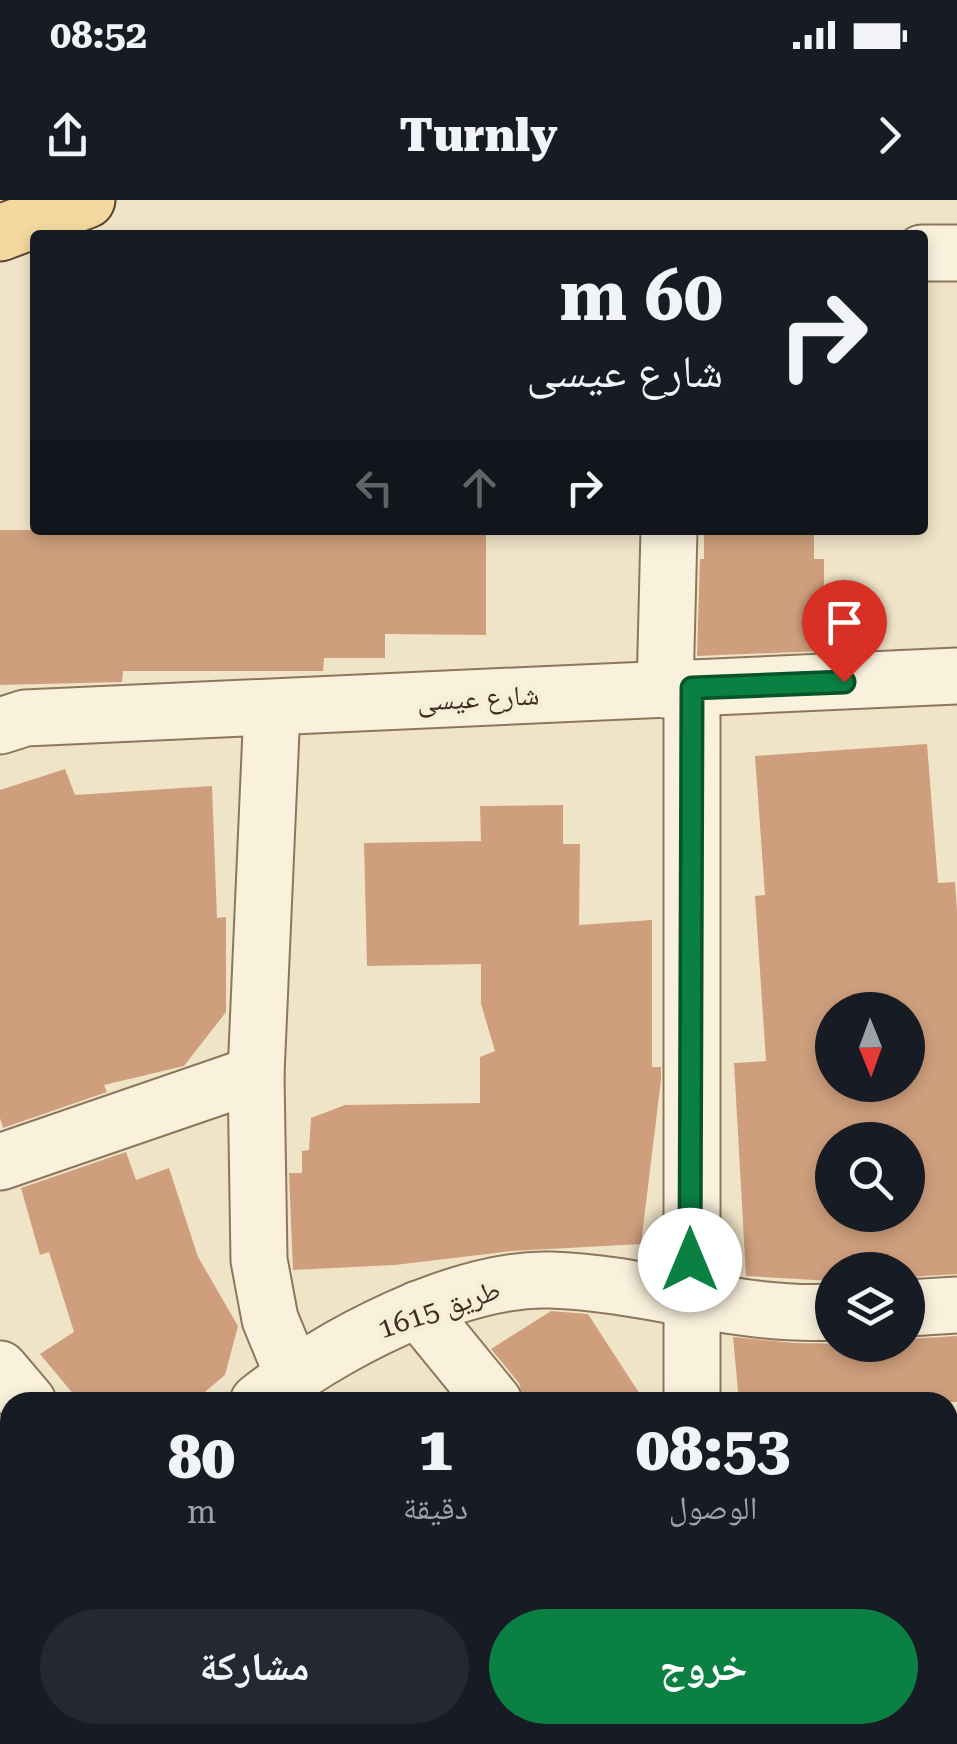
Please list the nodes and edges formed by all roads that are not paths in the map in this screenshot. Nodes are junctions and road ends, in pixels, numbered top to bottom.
1 (88, 200) edge
2 (0, 233) edge
3 (928, 252) edge
4 (957, 254) edge
5 (669, 535) edge
6 (957, 676) edge
7 (679, 689) junction
8 (272, 708) junction
9 (0, 726) edge
10 (256, 1074) junction
11 (0, 1162) edge
12 (690, 1299) junction
13 (957, 1305) edge
14 (925, 1307) edge
15 (418, 1310) junction
16 (815, 1311) edge
17 (0, 1369) edge
18 (276, 1389) edge
19 (20, 1392) edge
20 (486, 1392) edge
21 (692, 1392) edge

1 - 2 main road
3 - 4 street
5 - 7 street
6 - 7 street, شارع عيسى
7 - 8 street, شارع عيسى
7 - 12 street
8 - 9 street, شارع عيسى
8 - 10 street, طريق 1615
10 - 11 street
10 - 18 street, طريق 1615
12 - 15 street, طريق 1615
12 - 16 street, طريق 1615
12 - 21 street
13 - 14 street
15 - 18 street, طريق 1615
15 - 20 street
17 - 19 street

